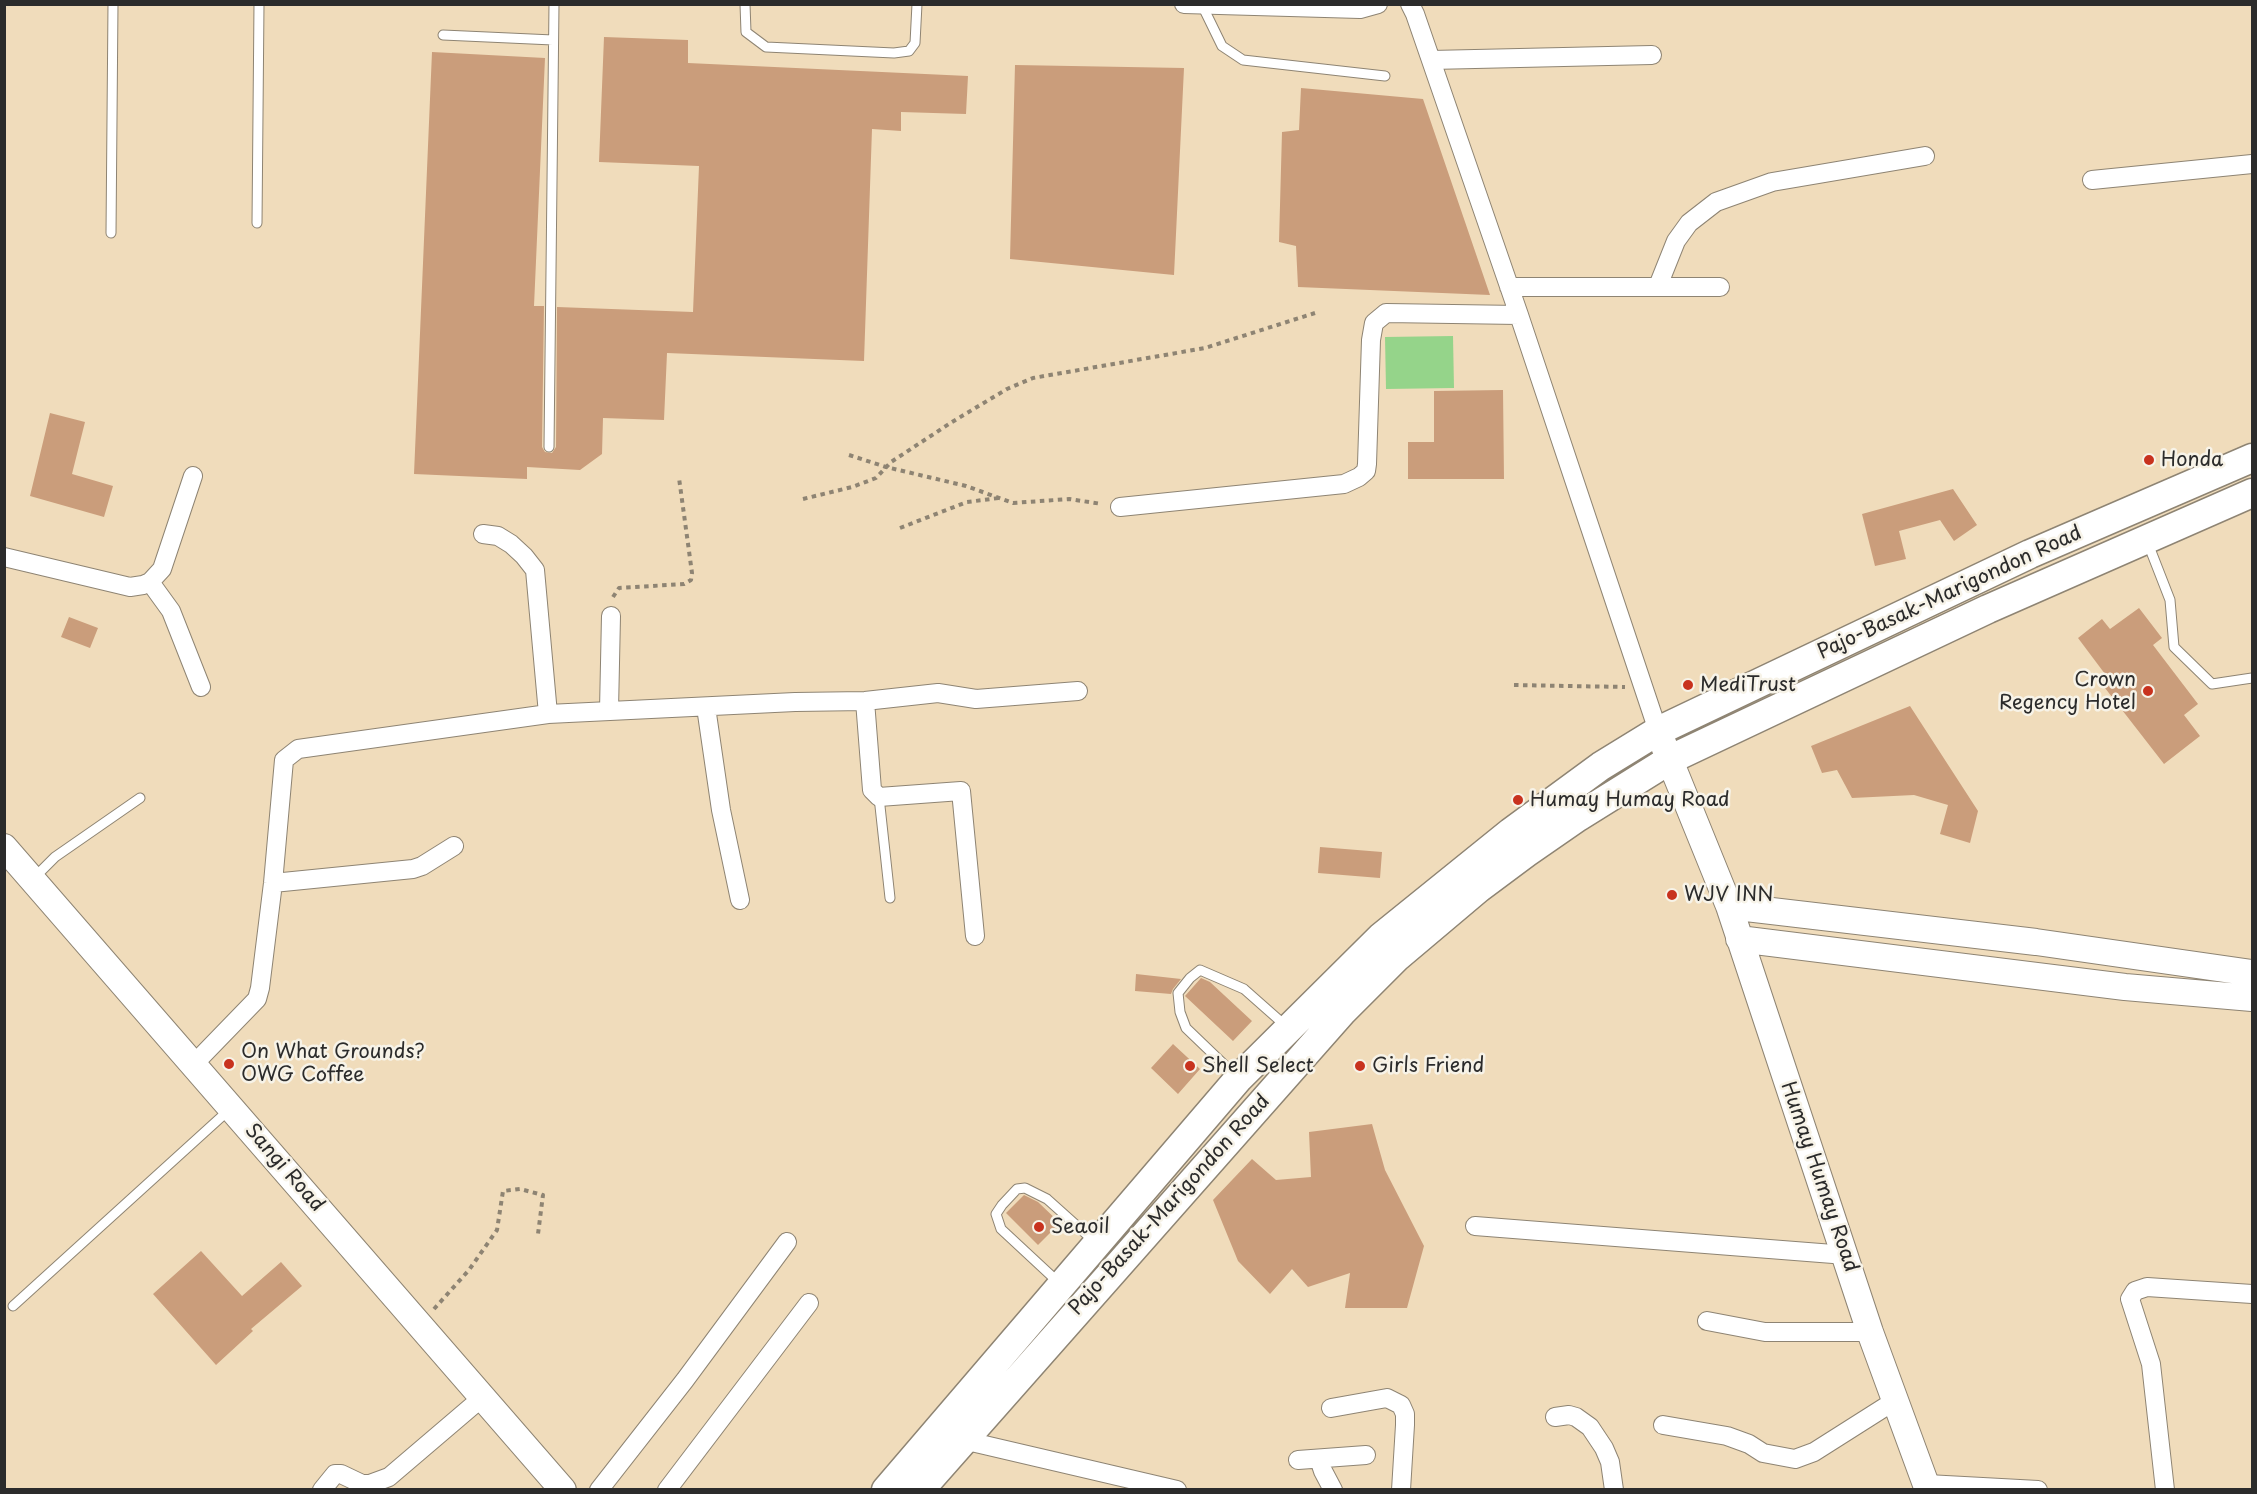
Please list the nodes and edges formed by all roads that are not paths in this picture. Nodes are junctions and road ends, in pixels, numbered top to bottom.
1 (113, 4) edge
2 (259, 4) edge
3 (554, 4) edge
4 (745, 4) edge
5 (917, 4) edge
6 (1184, 4) edge
7 (1378, 4) edge
8 (1410, 4) edge
9 (1203, 5) edge
10 (444, 35) dead end
11 (553, 40) junction
12 (1652, 55) dead end
13 (1431, 60) junction
14 (1385, 76) dead end
15 (1925, 156) dead end
16 (2253, 164) edge
17 (2092, 180) dead end
18 (256, 224) dead end
19 (111, 233) dead end
20 (1658, 286) junction
21 (1509, 287) junction
22 (1720, 287) dead end
23 (1519, 315) junction
24 (549, 447) dead end
25 (2253, 458) edge
26 (193, 476) dead end
27 (2253, 493) edge
28 (1120, 507) road end
29 (483, 534) dead end
30 (2146, 539) junction
31 (4, 557) edge
32 (150, 582) junction
33 (611, 616) road end
34 (2253, 678) edge
35 (201, 687) dead end
36 (1078, 691) dead end
37 (864, 701) junction
38 (706, 707) junction
39 (609, 710) junction
40 (548, 714) junction
41 (1658, 731) junction
42 (1671, 759) junction
43 (879, 796) junction
44 (140, 798) dead end
45 (454, 846) dead end
46 (4, 847) edge
47 (33, 879) junction
48 (273, 883) junction
49 (890, 898) dead end
50 (740, 900) dead end
51 (1729, 906) junction
52 (975, 936) dead end
53 (1739, 939) junction
54 (2036, 942) junction
55 (2253, 973) edge
56 (2032, 975) junction
57 (2253, 998) edge
58 (1289, 1029) junction
59 (194, 1064) junction
60 (1239, 1078) junction
61 (231, 1107) junction
62 (1475, 1226) dead end
63 (786, 1242) dead end
64 (1097, 1244) junction
65 (1846, 1255) junction
66 (1061, 1285) junction
67 (2253, 1294) edge
68 (809, 1303) dead end
69 (13, 1306) dead end
70 (1707, 1321) dead end
71 (1870, 1332) junction
72 (484, 1396) junction
73 (1896, 1400) junction
74 (1331, 1408) dead end
75 (1555, 1417) dead end
76 (1663, 1425) dead end
77 (963, 1440) junction
78 (1366, 1455) dead end
79 (1319, 1459) junction
80 (1298, 1460) dead end
81 (391, 1484) edge
82 (1928, 1487) edge
83 (322, 1490) edge
84 (563, 1490) edge
85 (599, 1490) edge
86 (667, 1490) edge
87 (886, 1490) edge
88 (920, 1490) edge
89 (1177, 1490) edge
90 (1333, 1490) edge
91 (1401, 1490) edge
92 (1614, 1490) edge
93 (2038, 1490) edge
94 (2165, 1490) edge

1 - 19 lane
2 - 18 lane
3 - 11 lane
4 - 5 lane
6 - 9 street
7 - 9 street
8 - 13 street
9 - 14 lane
10 - 11 lane
11 - 24 lane
12 - 13 street
13 - 21 street
15 - 20 street
16 - 17 street
20 - 21 street
20 - 22 street
21 - 23 street
23 - 28 street
23 - 41 street
25 - 41 main road, Pajo-Basak-Marigondon Road
26 - 32 street
27 - 30 main road, Pajo-Basak-Marigondon Road
29 - 40 street
30 - 34 lane
30 - 42 main road, Pajo-Basak-Marigondon Road
31 - 32 street
32 - 35 street
33 - 39 street
36 - 37 street
37 - 38 street
37 - 43 street
38 - 39 street
38 - 50 street
39 - 40 street
40 - 48 street
41 - 42 street, Humay Humay Road
41 - 58 main road, Pajo-Basak-Marigondon Road
42 - 51 street, Humay Humay Road
42 - 77 main road, Pajo-Basak-Marigondon Road
43 - 49 lane
43 - 52 street
44 - 47 lane
45 - 48 street
46 - 47 street, Sangi Road
47 - 59 street, Sangi Road
48 - 59 street
51 - 53 street, Humay Humay Road
51 - 54 street
53 - 56 street
53 - 65 street, Humay Humay Road
54 - 55 street
54 - 56 street
56 - 57 street
58 - 60 main road, Pajo-Basak-Marigondon Road
58 - 60 lane
59 - 61 street, Sangi Road
60 - 64 main road, Pajo-Basak-Marigondon Road
61 - 69 lane
61 - 72 street, Sangi Road
62 - 65 street
63 - 85 street
64 - 66 main road, Pajo-Basak-Marigondon Road
64 - 66 lane
65 - 71 street, Humay Humay Road
66 - 87 main road, Pajo-Basak-Marigondon Road
67 - 94 street
68 - 86 street
70 - 71 street
71 - 73 street, Humay Humay Road
72 - 81 street
72 - 84 street, Sangi Road
73 - 76 street
73 - 82 street, Humay Humay Road
74 - 91 street
75 - 92 street
77 - 88 main road, Pajo-Basak-Marigondon Road
77 - 89 street
78 - 79 street
79 - 80 street
79 - 90 street
81 - 83 street
82 - 93 street

